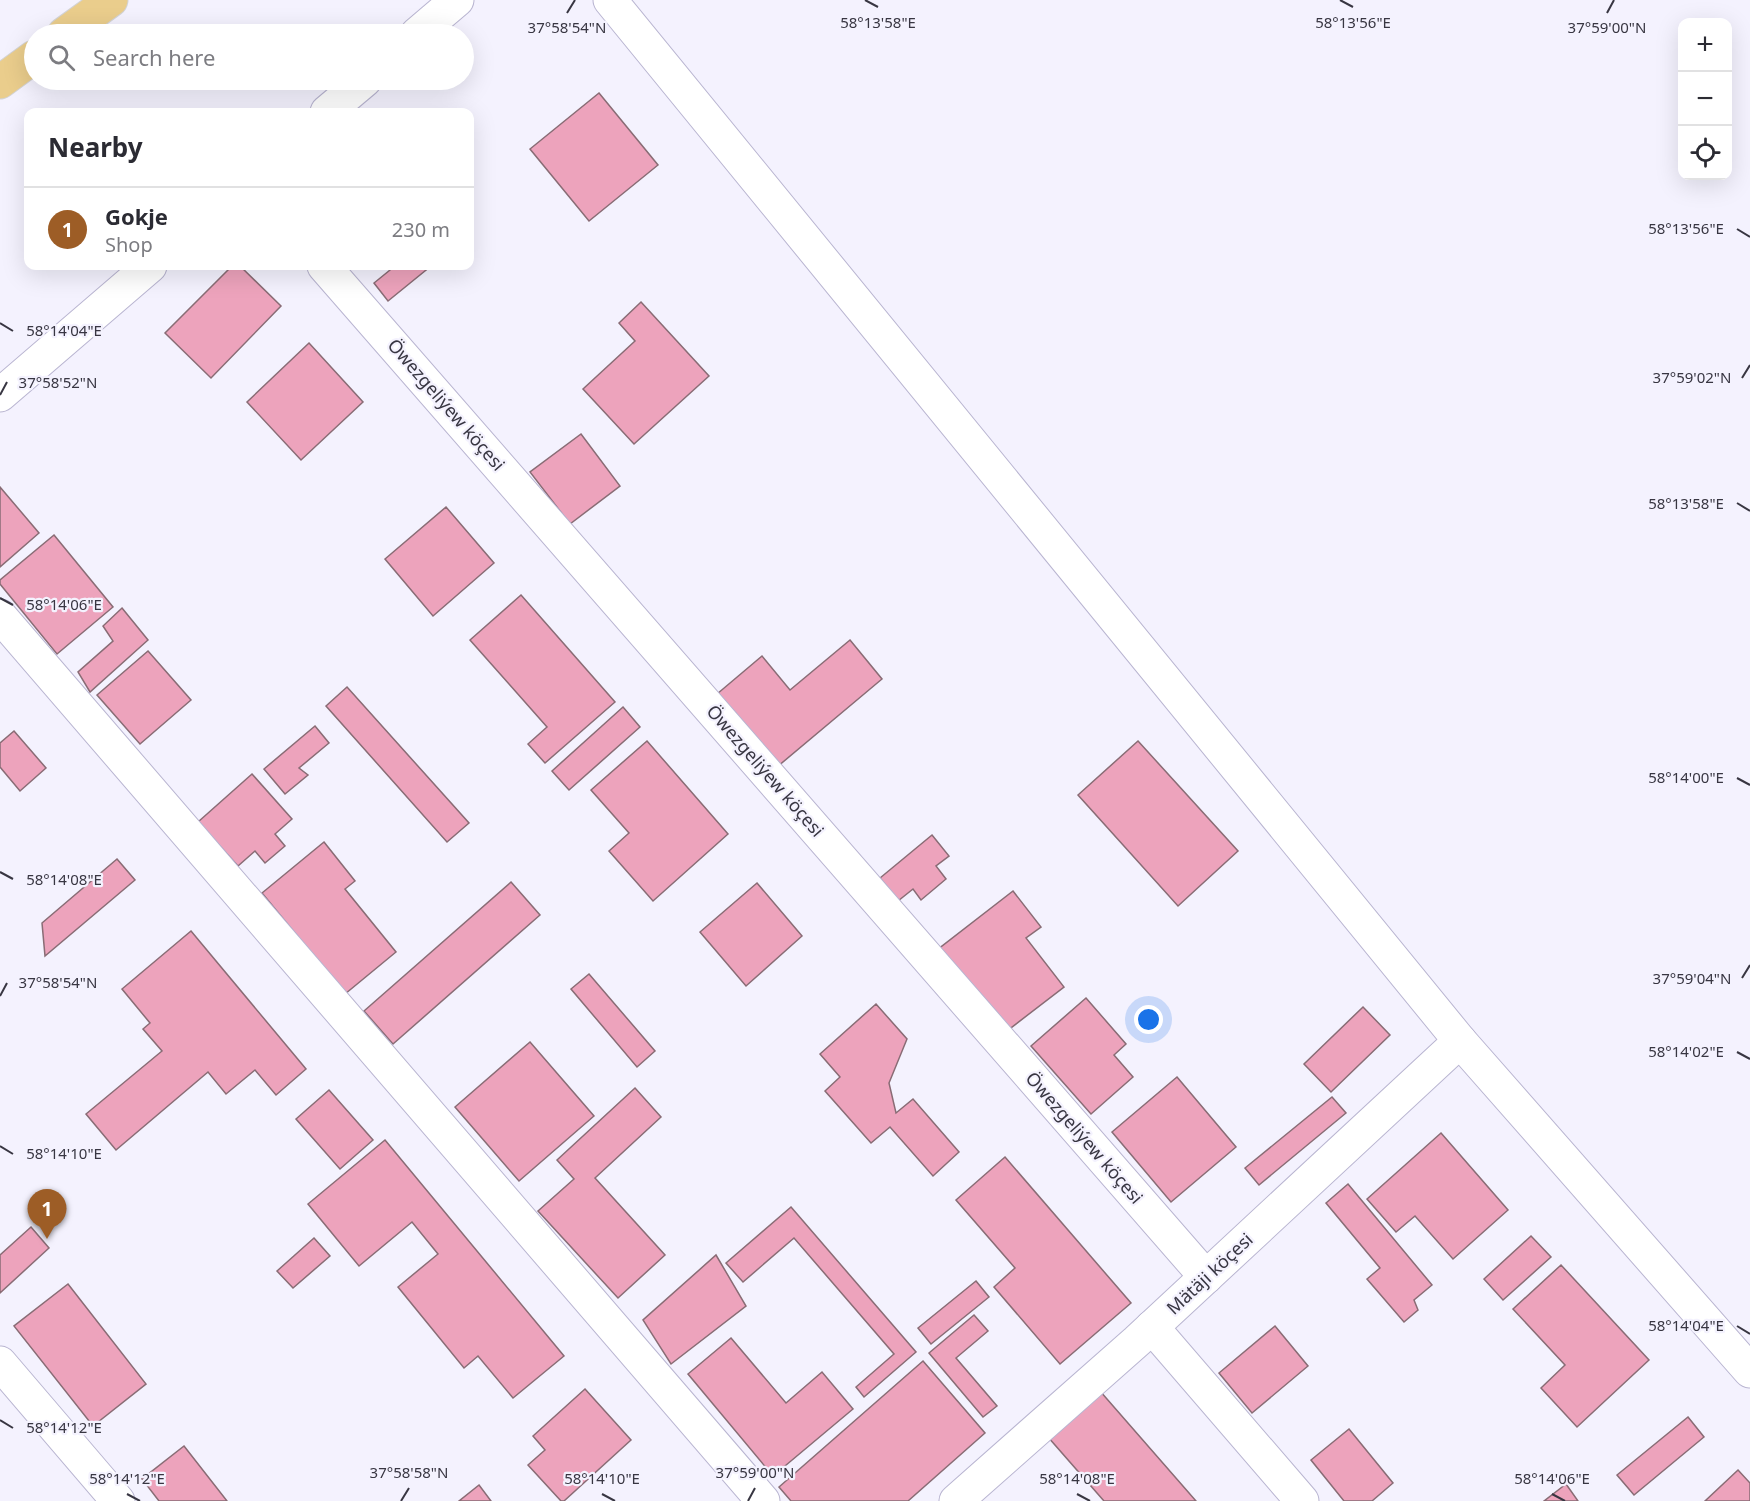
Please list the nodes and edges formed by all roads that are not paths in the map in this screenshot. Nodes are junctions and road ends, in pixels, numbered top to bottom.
1 (111, 0) edge
2 (457, 0) edge
3 (610, 0) edge
4 (78, 24) edge
5 (429, 24) edge
6 (24, 64) edge
7 (0, 82) edge
8 (353, 90) edge
9 (332, 108) edge
10 (145, 270) edge
11 (327, 270) edge
12 (0, 395) edge
13 (0, 616) edge
14 (1460, 1041) junction
15 (1206, 1277) junction
16 (1152, 1327) junction
17 (0, 1363) edge
18 (1750, 1371) edge
19 (118, 1501) edge
20 (763, 1501) edge
21 (956, 1501) edge
22 (1302, 1501) edge

1 - 4 main road
2 - 5 street
3 - 14 street
6 - 7 main road
8 - 9 street
10 - 12 street
11 - 15 street, Öwezgeliýew köçesi
13 - 20 street
14 - 15 street, Mätäji köçesi
14 - 18 street
15 - 16 street, Mätäji köçesi
16 - 21 street, Mätäji köçesi
16 - 22 street
17 - 19 street

